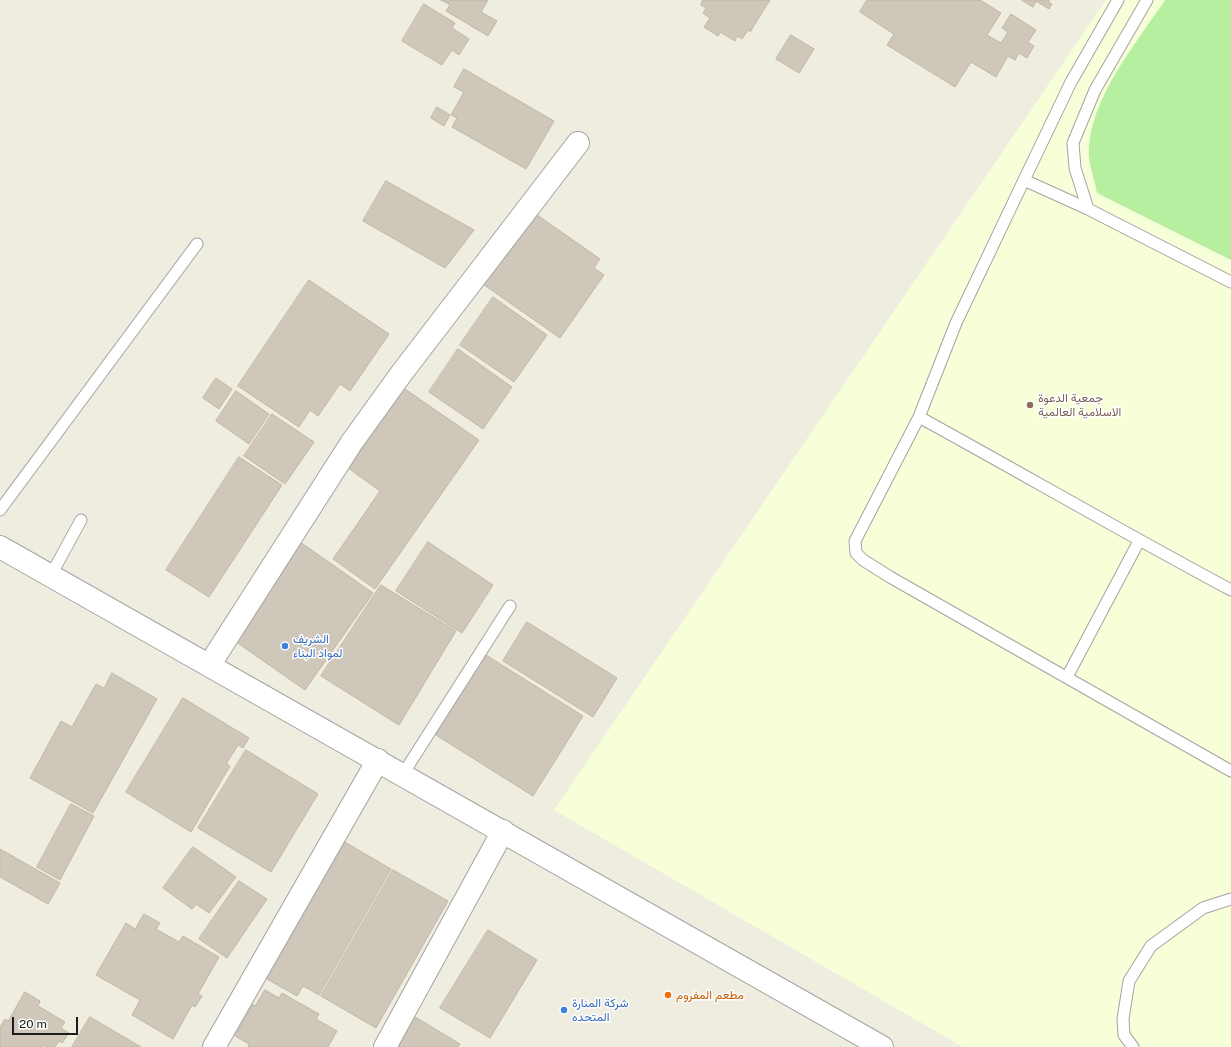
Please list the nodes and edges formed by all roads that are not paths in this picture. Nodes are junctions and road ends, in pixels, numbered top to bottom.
1 (1118, 0) edge
2 (1148, 0) edge
3 (578, 143) dead end
4 (1024, 180) junction
5 (1088, 210) junction
6 (197, 244) dead end
7 (1231, 282) edge
8 (919, 417) junction
9 (0, 510) edge
10 (81, 520) dead end
11 (1139, 541) junction
12 (0, 546) edge
13 (51, 575) junction
14 (1231, 590) edge
15 (510, 606) dead end
16 (210, 664) junction
17 (1067, 678) junction
18 (378, 760) junction
19 (1231, 771) edge
20 (403, 774) junction
21 (503, 830) junction
22 (1231, 899) edge
23 (870, 1044) edge
24 (214, 1047) edge
25 (385, 1047) edge
26 (1133, 1047) edge

1 - 4 lane
2 - 5 lane
3 - 16 street
4 - 5 lane
4 - 8 lane
5 - 7 lane
6 - 9 lane
8 - 11 lane
8 - 17 lane
10 - 13 lane
11 - 14 lane
11 - 17 lane
12 - 13 street
13 - 16 street
15 - 20 lane
16 - 18 street
17 - 19 lane
18 - 20 street
18 - 24 street
20 - 21 street
21 - 23 street
21 - 25 street
22 - 26 lane

